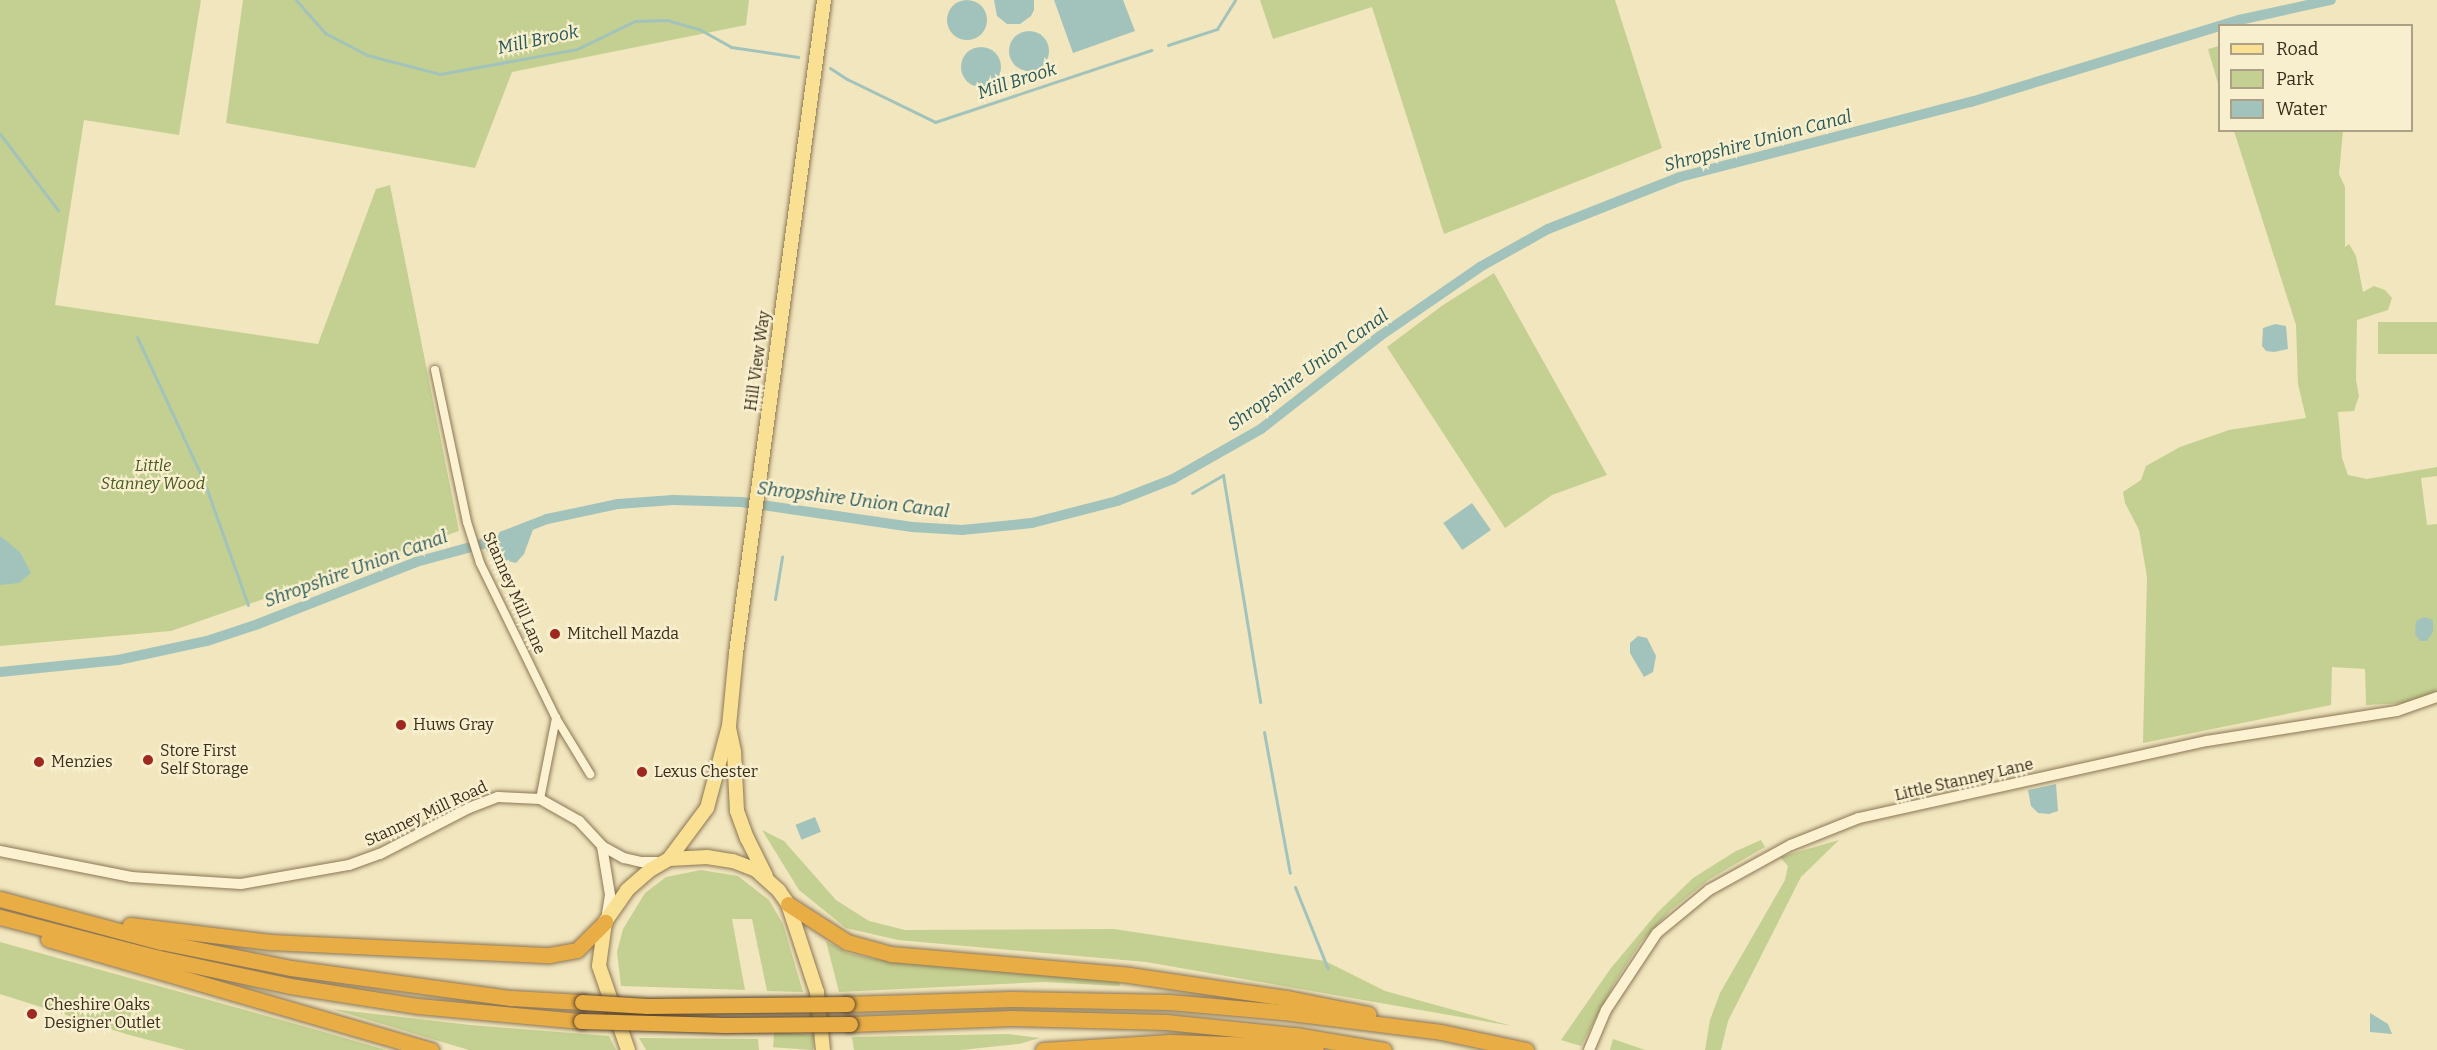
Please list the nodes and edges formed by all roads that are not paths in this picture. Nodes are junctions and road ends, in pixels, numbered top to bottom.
1 (824, 0) edge
2 (435, 370) dead end
3 (2437, 697) edge
4 (556, 717) junction
5 (729, 726) junction
6 (590, 774) dead end
7 (540, 799) junction
8 (602, 846) junction
9 (0, 851) edge
10 (667, 860) junction
11 (769, 880) junction
12 (0, 899) edge
13 (788, 904) junction
14 (66, 916) junction
15 (0, 919) edge
16 (606, 920) junction
17 (1441, 1032) junction
18 (431, 1050) edge
19 (628, 1050) edge
20 (823, 1050) edge
21 (1043, 1050) edge
22 (1358, 1050) edge
23 (1384, 1050) edge
24 (1526, 1050) edge
25 (1589, 1050) edge

1 - 5 main road, Hill View Way
2 - 4 street, Stanney Mill Lane
3 - 25 street, Little Stanney Lane
4 - 6 street, Stanney Mill Lane
4 - 7 street
5 - 10 main road, Hill View Way
5 - 11 main road, Hill View Way
7 - 8 street, Stanney Mill Road
7 - 9 street, Stanney Mill Road
8 - 10 street, Stanney Mill Road
8 - 16 street
10 - 11 main road
10 - 16 main road, Hill View Way
11 - 13 main road
12 - 14 highway
13 - 17 highway
13 - 20 main road
14 - 16 highway
14 - 17 highway, bridge
15 - 18 highway
15 - 23 highway, bridge
16 - 19 main road
17 - 24 highway
21 - 22 highway

